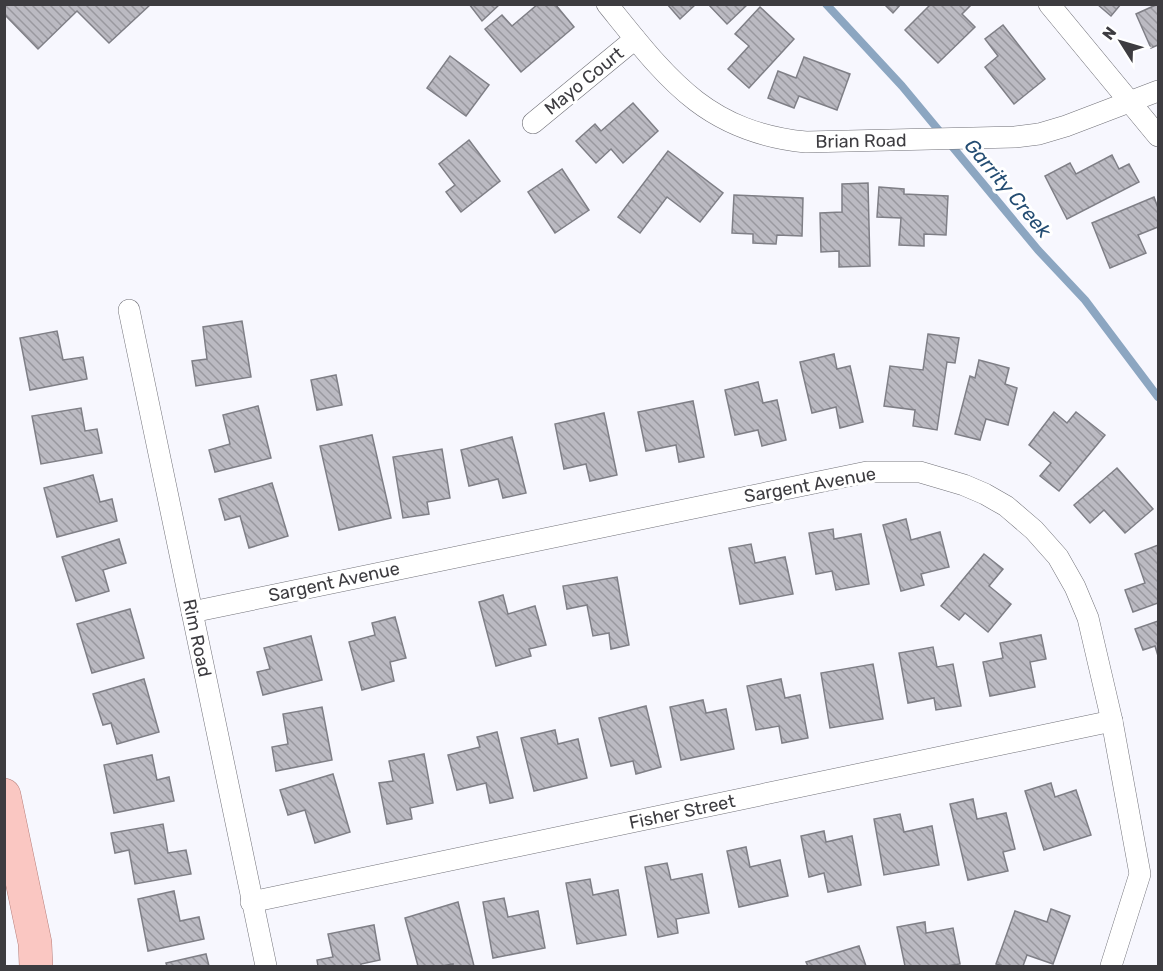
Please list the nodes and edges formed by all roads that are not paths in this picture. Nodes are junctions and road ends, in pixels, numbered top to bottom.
1 (607, 4) edge
2 (1049, 4) edge
3 (635, 39) junction
4 (1158, 91) edge
5 (1129, 102) junction
6 (533, 123) dead end
7 (1158, 136) edge
8 (129, 310) dead end
9 (192, 612) junction
10 (1112, 721) junction
11 (4, 795) edge
12 (251, 902) junction
13 (39, 959) edge
14 (266, 966) edge
15 (1111, 966) edge

1 - 3 street, Brian Road
2 - 5 street
3 - 5 street, Brian Road
3 - 6 street, Mayo Court
4 - 5 street, Brian Road
5 - 7 street
8 - 9 street, Rim Road
9 - 10 street, Sargent Avenue
9 - 12 street, Rim Road
10 - 12 street, Fisher Street
10 - 15 street, Sargent Avenue
11 - 13 main road
12 - 14 street, Rim Road

